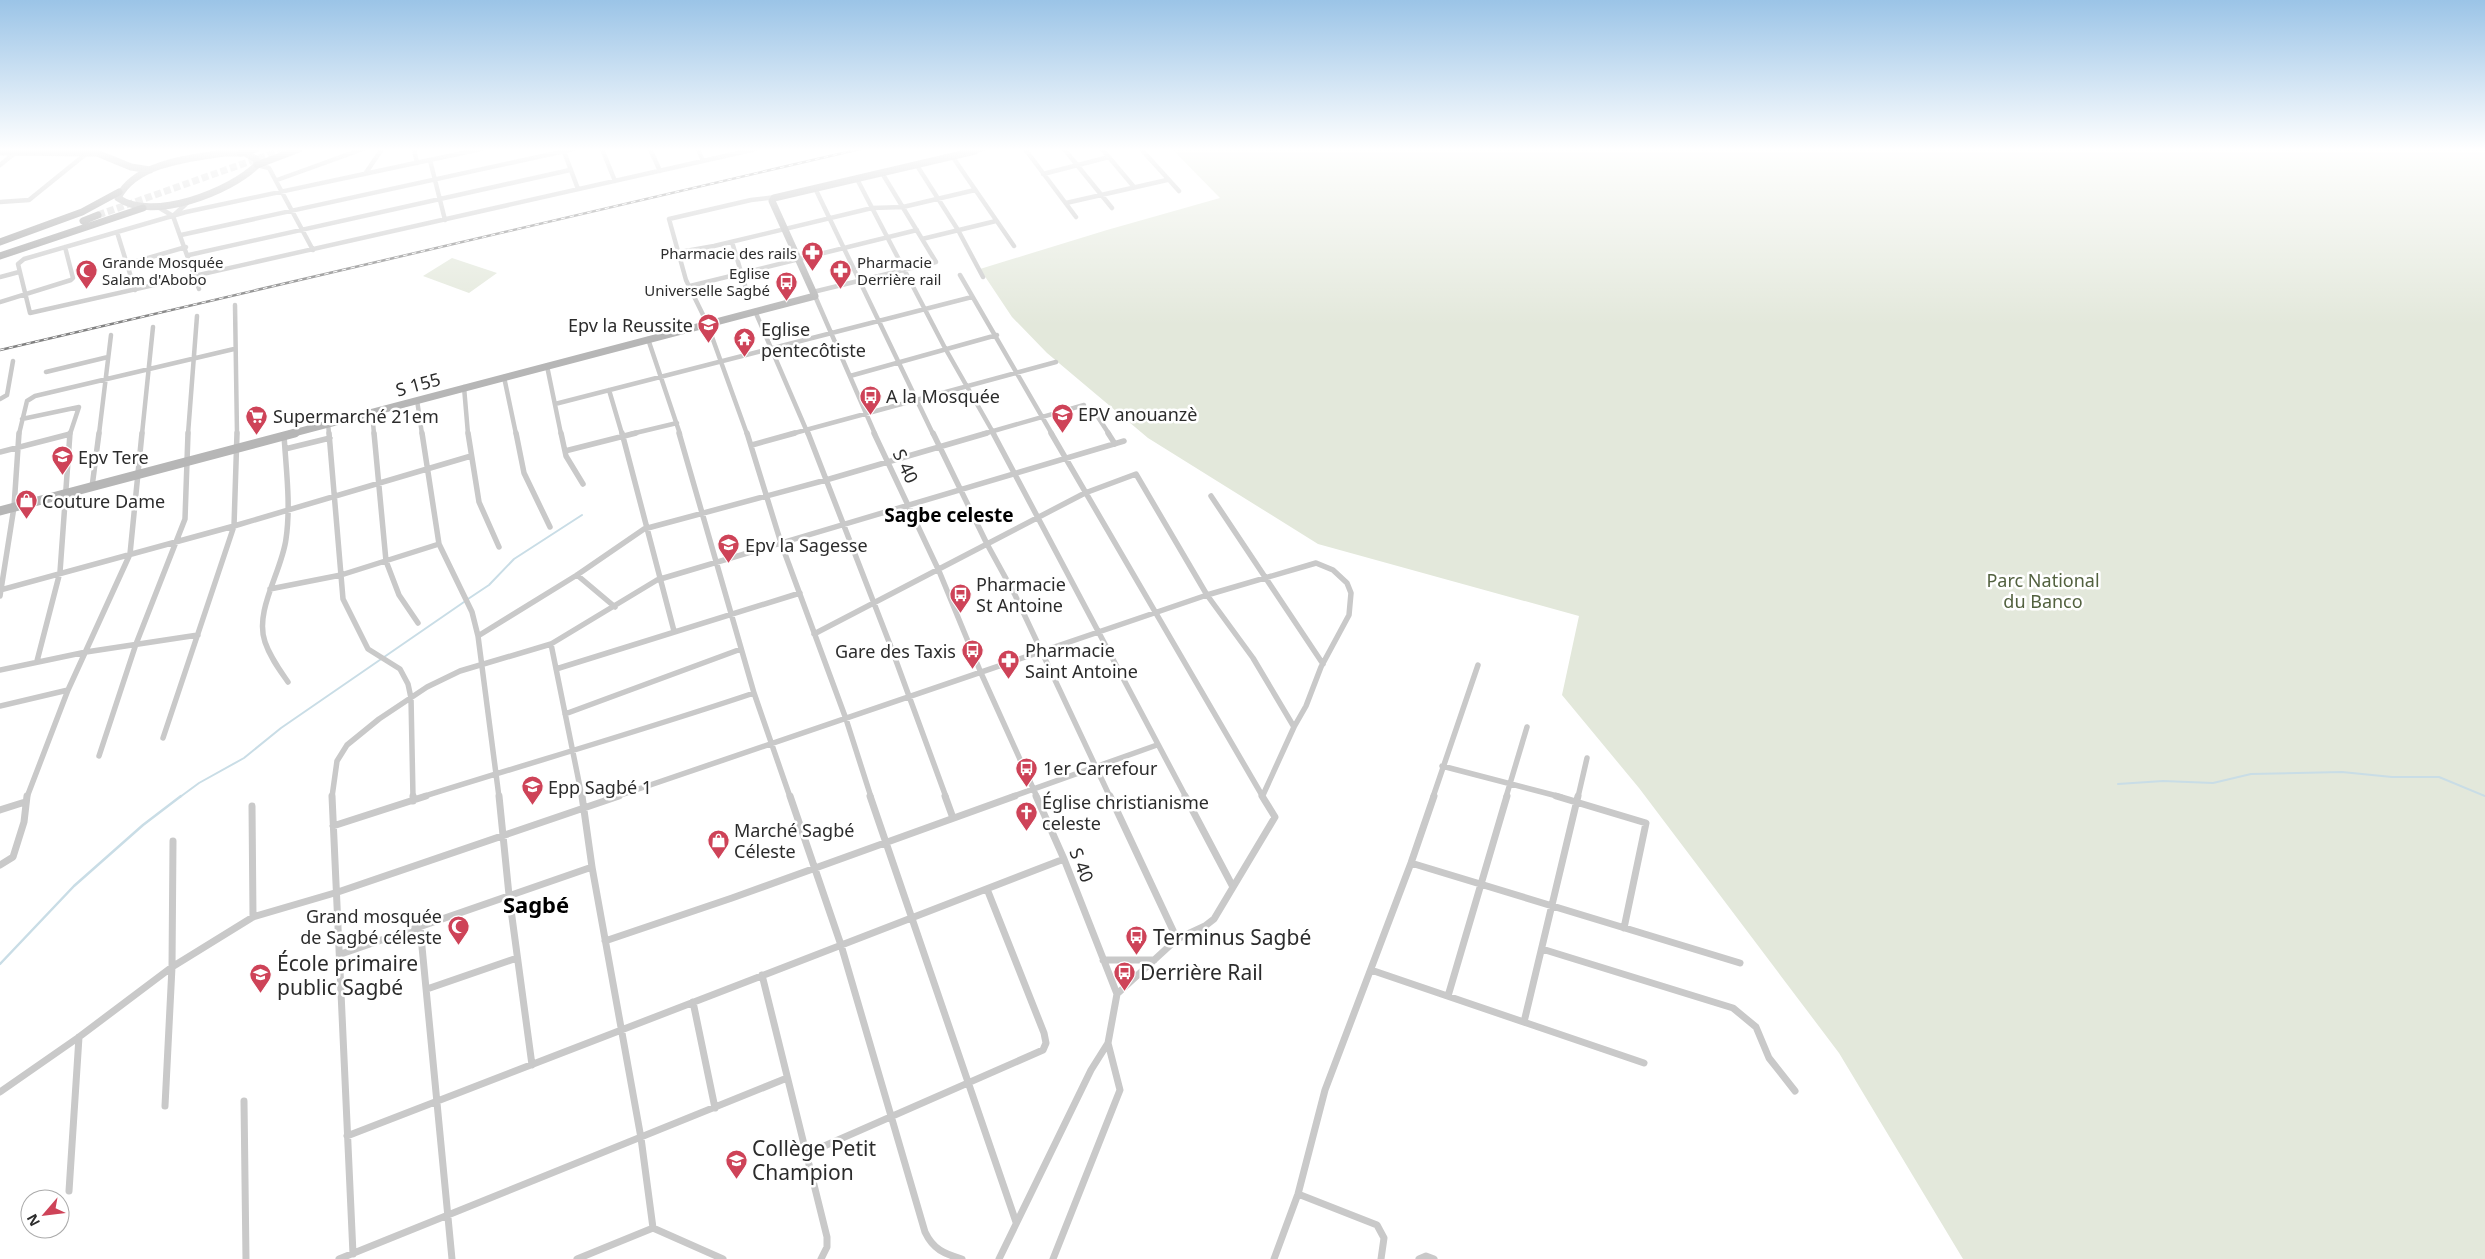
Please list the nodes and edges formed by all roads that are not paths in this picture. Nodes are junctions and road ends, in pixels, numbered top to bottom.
1 (903, 207) edge
2 (90, 208) tunnel mouth
3 (143, 208) edge
4 (159, 208) edge
5 (180, 208) edge
6 (211, 208) edge
7 (290, 208) edge
8 (306, 208) edge
9 (403, 208) edge
10 (443, 208) edge
11 (498, 208) edge
12 (716, 208) edge
13 (775, 208) edge
14 (825, 208) edge
15 (872, 208) junction
16 (880, 208) edge
17 (944, 208) edge
18 (987, 208) edge
19 (1069, 208) edge
20 (291, 211) junction
21 (173, 216) junction
22 (1076, 217) dead end
23 (828, 219) junction
24 (445, 220) junction
25 (996, 221) junction
26 (784, 230) junction
27 (917, 230) junction
28 (958, 230) junction
29 (301, 231) junction
30 (117, 232) junction
31 (181, 235) junction
32 (888, 238) junction
33 (922, 239) junction
34 (0, 242) edge
35 (732, 242) junction
36 (0, 246) edge
37 (1014, 246) dead end
38 (65, 247) junction
39 (186, 247) junction
40 (842, 249) junction
41 (0, 250) edge
42 (313, 250) junction
43 (680, 252) junction
44 (189, 255) junction
45 (0, 256) edge
46 (798, 260) junction
47 (127, 264) junction
48 (904, 269) junction
49 (19, 272) junction
50 (741, 274) junction
51 (960, 275) dead end
52 (193, 276) junction
53 (983, 277) dead end
54 (0, 278) edge
55 (858, 281) junction
56 (690, 286) junction
57 (199, 289) dead end
58 (136, 290) junction
59 (747, 292) dead end
60 (26, 294) junction
61 (814, 294) junction
62 (972, 297) junction
63 (0, 302) edge
64 (235, 306) dead end
65 (926, 308) junction
66 (755, 311) junction
67 (197, 316) dead end
68 (878, 321) junction
69 (707, 323) junction
70 (152, 327) dead end
71 (832, 333) junction
72 (111, 335) dead end
73 (997, 335) junction
74 (648, 339) junction
75 (772, 348) junction
76 (945, 348) junction
77 (234, 349) junction
78 (108, 357) junction
79 (194, 359) junction
80 (13, 361) dead end
81 (722, 361) junction
82 (899, 362) junction
83 (1056, 362) dead end
84 (547, 366) junction
85 (148, 370) junction
86 (46, 372) dead end
87 (1018, 372) junction
88 (661, 376) junction
89 (850, 376) junction
90 (504, 377) junction
91 (106, 379) junction
92 (968, 386) junction
93 (464, 388) junction
94 (609, 390) junction
95 (0, 399) edge
96 (918, 399) junction
97 (417, 400) junction
98 (555, 404) junction
99 (1084, 405) dead end
100 (1092, 408) dead end
101 (372, 412) junction
102 (866, 413) junction
103 (1043, 418) junction
104 (22, 419) junction
105 (328, 423) junction
106 (677, 423) junction
107 (806, 429) junction
108 (992, 432) junction
109 (70, 434) junction
110 (284, 435) junction
111 (622, 437) junction
112 (330, 438) junction
113 (1124, 441) dead end
114 (1115, 444) junction
115 (752, 445) junction
116 (941, 446) junction
117 (16, 448) junction
118 (236, 448) junction
119 (285, 449) junction
120 (565, 451) junction
121 (0, 452) edge
122 (471, 456) junction
123 (1067, 458) junction
124 (186, 461) junction
125 (887, 462) junction
126 (426, 470) junction
127 (1014, 474) junction
128 (137, 475) junction
129 (826, 480) junction
130 (378, 484) junction
131 (583, 484) dead end
132 (92, 487) junction
133 (962, 490) junction
134 (66, 493) junction
135 (1085, 493) junction
136 (335, 495) junction
137 (765, 496) junction
138 (1212, 496) dead end
139 (908, 506) junction
140 (14, 507) junction
141 (288, 510) junction
142 (0, 511) edge
143 (704, 514) junction
144 (1037, 517) junction
145 (844, 525) junction
146 (234, 526) junction
147 (550, 527) dead end
148 (644, 529) junction
149 (178, 541) junction
150 (781, 543) junction
151 (439, 544) junction
152 (988, 544) junction
153 (499, 547) dead end
154 (130, 554) junction
155 (386, 561) junction
156 (718, 562) junction
157 (939, 571) junction
158 (60, 572) junction
159 (341, 575) junction
160 (577, 576) junction
161 (1264, 578) junction
162 (658, 580) junction
163 (270, 589) junction
164 (1, 590) edge
165 (800, 593) junction
166 (1207, 595) junction
167 (0, 596) edge
168 (874, 604) junction
169 (615, 607) junction
170 (1154, 613) junction
171 (732, 614) junction
172 (418, 623) dead end
173 (674, 631) junction
174 (1100, 633) junction
175 (198, 634) junction
176 (814, 634) junction
177 (478, 636) junction
178 (136, 644) junction
179 (551, 644) junction
180 (741, 649) junction
181 (86, 652) junction
182 (1042, 652) junction
183 (37, 661) junction
184 (1323, 664) junction
185 (1478, 665) dead end
186 (482, 666) junction
187 (556, 669) junction
188 (0, 670) edge
189 (981, 673) junction
190 (288, 682) dead end
191 (68, 690) junction
192 (754, 693) junction
193 (412, 698) junction
194 (908, 699) junction
195 (0, 706) edge
196 (565, 714) junction
197 (846, 719) junction
198 (1294, 727) junction
199 (1527, 727) dead end
200 (162, 738) dead end
201 (773, 743) junction
202 (1157, 744) junction
203 (571, 750) junction
204 (99, 756) dead end
205 (1587, 758) dead end
206 (1442, 766) junction
207 (1097, 767) junction
208 (497, 774) junction
209 (1511, 785) junction
210 (1034, 789) junction
211 (1263, 796) junction
212 (413, 801) junction
213 (25, 802) junction
214 (1578, 802) junction
215 (252, 806) dead end
216 (584, 808) junction
217 (0, 810) edge
218 (953, 818) junction
219 (333, 826) junction
220 (503, 834) junction
221 (173, 841) dead end
222 (885, 843) junction
223 (1064, 859) junction
224 (1411, 863) junction
225 (0, 865) edge
226 (592, 867) junction
227 (814, 868) junction
228 (1482, 885) junction
229 (1233, 887) junction
230 (987, 889) junction
231 (338, 892) junction
232 (509, 895) junction
233 (1553, 907) junction
234 (253, 917) junction
235 (913, 918) junction
236 (420, 926) junction
237 (1624, 928) junction
238 (1177, 939) junction
239 (605, 941) junction
240 (841, 945) junction
241 (1542, 948) junction
242 (341, 954) junction
243 (518, 958) junction
244 (1103, 960) junction
245 (1154, 960) junction
246 (1740, 963) dead end
247 (172, 967) junction
248 (1370, 970) junction
249 (762, 975) junction
250 (427, 989) junction
251 (1117, 994) junction
252 (1448, 996) junction
253 (693, 1002) junction
254 (1524, 1022) junction
255 (622, 1030) junction
256 (79, 1037) junction
257 (1108, 1043) junction
258 (1644, 1063) dead end
259 (532, 1065) junction
260 (787, 1078) junction
261 (969, 1082) junction
262 (0, 1092) edge
263 (1795, 1092) dead end
264 (244, 1101) dead end
265 (438, 1102) junction
266 (165, 1106) dead end
267 (715, 1108) junction
268 (891, 1115) junction
269 (347, 1136) junction
270 (641, 1138) junction
271 (806, 1154) junction
272 (69, 1189) edge
273 (1298, 1194) junction
274 (448, 1216) junction
275 (1016, 1222) junction
276 (653, 1228) junction
277 (353, 1254) junction
278 (246, 1259) edge
279 (339, 1259) edge
280 (452, 1259) edge
281 (578, 1259) edge
282 (723, 1259) edge
283 (821, 1259) edge
284 (962, 1259) edge
285 (1000, 1259) edge
286 (1052, 1259) edge
287 (1274, 1259) edge
288 (1381, 1259) edge
289 (1420, 1259) edge
290 (1434, 1259) edge

1 - 27 street
2 - 34 main road
3 - 45 main road
4 - 21 street
5 - 21 street
6 - 21 street
7 - 20 street
8 - 20 street
9 - 29 street
10 - 24 street
11 - 24 street
12 - 43 street
13 - 26 street, S 40
14 - 23 street
15 - 16 street
15 - 23 street
15 - 32 street
17 - 28 street
18 - 25 street
19 - 22 street
20 - 29 street
20 - 31 street
21 - 30 street
21 - 31 street
23 - 26 street
23 - 40 street
24 - 42 street
25 - 28 street
25 - 37 street
26 - 35 street
26 - 46 street, S 40
27 - 32 street
27 - 33 street
28 - 33 street
28 - 53 street
29 - 42 street
29 - 44 street
30 - 38 street
30 - 47 street
31 - 39 street
32 - 40 street
32 - 48 street
33 - 48 street
35 - 43 street
35 - 50 street
36 - 41 main road
38 - 49 street
38 - 60 street
39 - 44 street
39 - 47 street
40 - 46 street
40 - 55 street
42 - 52 street
43 - 56 street
44 - 52 street
46 - 50 street
46 - 61 street, S 40
47 - 58 street
48 - 55 street
48 - 65 street
49 - 54 street
49 - 60 street
50 - 56 street
50 - 59 street
51 - 62 street
52 - 57 street
52 - 58 street
55 - 61 street
55 - 68 street
56 - 69 street
58 - 60 street
60 - 63 street
61 - 66 street, S 155
61 - 71 street, S 40
62 - 65 street
62 - 73 street
64 - 77 street
65 - 68 street
65 - 76 street
66 - 69 street, S 155
66 - 75 street
67 - 79 street
68 - 71 street
68 - 82 street
69 - 74 street, S 155
69 - 81 street
70 - 85 street
71 - 75 street
71 - 89 street, S 40
72 - 78 street
73 - 76 street
73 - 87 street
74 - 84 street, S 155
74 - 88 street
75 - 81 street
75 - 107 street
76 - 82 street
76 - 92 street
77 - 79 street
77 - 118 street
78 - 86 street
78 - 91 street
79 - 85 street
79 - 124 street
80 - 95 street
81 - 88 street
81 - 115 street
82 - 89 street
82 - 96 street
83 - 87 street
84 - 90 street, S 155
84 - 98 street
85 - 91 street
85 - 128 street
87 - 92 street
87 - 103 street
88 - 94 street
88 - 106 street
89 - 102 street, S 40
90 - 93 street, S 155
90 - 147 street
91 - 104 street
91 - 132 street
92 - 96 street
92 - 108 street
93 - 97 street, S 155
93 - 122 street
94 - 98 street
94 - 111 street
96 - 102 street
96 - 116 street
97 - 101 street, S 155
97 - 126 street
98 - 120 street
99 - 103 street
100 - 114 street
101 - 105 street, S 155
101 - 130 street
102 - 107 street
102 - 125 street, S 40
103 - 108 street
103 - 123 street
104 - 109 street
104 - 117 street
105 - 110 street, S 155
105 - 112 street
106 - 111 street
106 - 143 street
107 - 115 street
107 - 129 street
108 - 116 street
108 - 127 street
109 - 117 street
109 - 134 street
110 - 118 street, S 155
110 - 119 street
111 - 120 street
111 - 148 street
112 - 119 street
112 - 136 street
113 - 114 street
114 - 123 street
115 - 137 street
116 - 125 street
116 - 133 street
117 - 121 street
117 - 140 street
118 - 124 street, S 155
118 - 146 street
119 - 141 street
120 - 131 street
122 - 126 street
122 - 153 street
123 - 127 street
123 - 135 street
124 - 128 street, S 155
124 - 149 street
125 - 129 street
125 - 139 street, S 40
126 - 130 street
126 - 151 street
127 - 133 street
127 - 144 street
128 - 132 street, S 155
128 - 154 street
129 - 137 street
129 - 145 street
130 - 136 street
130 - 155 street
132 - 134 street, S 155
133 - 139 street
133 - 152 street
134 - 140 street, S 155
134 - 158 street
135 - 144 street
135 - 166 street
135 - 170 street
136 - 141 street
136 - 159 street
137 - 143 street
137 - 150 street
138 - 161 street
139 - 145 street
139 - 157 street, S 40
140 - 142 street, S 155
140 - 164 street
141 - 146 street
141 - 163 street
143 - 148 street
143 - 156 street
144 - 152 street
144 - 174 street
145 - 150 street
145 - 168 street
146 - 149 street
146 - 175 street
148 - 160 street
148 - 162 street
149 - 154 street
149 - 178 street
150 - 156 street
150 - 165 street
151 - 155 street
151 - 177 street
152 - 157 street
152 - 182 street
154 - 158 street
154 - 181 street
155 - 159 street
155 - 172 street
156 - 162 street
156 - 171 street
157 - 168 street
157 - 189 street, S 40
158 - 164 street
158 - 183 street
159 - 163 street
159 - 193 street
160 - 169 street
160 - 177 street
161 - 166 street
161 - 184 street
161 - 184 street
162 - 169 street
162 - 173 street
163 - 190 street
164 - 167 street
165 - 171 street
165 - 176 street
166 - 170 street
166 - 198 street
168 - 176 street
168 - 194 street
169 - 179 street
170 - 174 street
170 - 211 street
171 - 173 street
171 - 180 street
173 - 187 street
174 - 182 street
174 - 202 street
175 - 178 street
175 - 200 street
176 - 197 street
177 - 186 street
178 - 181 street
178 - 204 street
179 - 186 street
179 - 187 street
180 - 192 street
180 - 196 street
181 - 183 street
181 - 191 street
182 - 189 street
182 - 207 street
183 - 188 street
184 - 198 street
185 - 206 street
186 - 193 street
186 - 208 street
187 - 196 street
189 - 194 street
189 - 210 street, S 40
191 - 195 street
191 - 213 street
192 - 201 street
192 - 203 street
193 - 212 street
193 - 219 street
194 - 197 street
194 - 218 street
196 - 203 street
197 - 201 street
197 - 222 street
198 - 211 street
199 - 209 street
201 - 216 street
201 - 227 street
202 - 207 street
202 - 229 street
203 - 208 street
203 - 216 street
205 - 214 street
206 - 209 street
206 - 224 street
207 - 210 street
207 - 238 street
208 - 212 street
208 - 220 street
209 - 214 street
209 - 228 street
210 - 218 street
210 - 223 street, S 40
211 - 229 street
212 - 219 street
213 - 217 street
213 - 225 street
214 - 233 street
214 - 237 street
215 - 234 street
216 - 220 street
216 - 226 street
218 - 222 street
219 - 231 street
220 - 231 street
220 - 232 street
221 - 247 street
222 - 227 street
222 - 235 street
223 - 230 street
223 - 244 street, S 40
224 - 228 street
224 - 248 street
226 - 232 street
226 - 239 street
227 - 239 street
227 - 240 street
228 - 233 street
228 - 252 street
229 - 238 street
230 - 235 street
230 - 261 street
231 - 234 street
231 - 242 street
232 - 236 street
232 - 243 street
233 - 237 street
233 - 241 street
234 - 247 street
235 - 240 street
235 - 261 street
236 - 242 street
236 - 250 street
237 - 246 street
238 - 245 street
239 - 255 street
240 - 249 street
240 - 268 street
241 - 254 street
241 - 263 street
242 - 269 street
243 - 250 street
243 - 259 street
244 - 245 street
244 - 251 street, S 40
245 - 251 street
247 - 256 street
247 - 266 street
248 - 252 street
248 - 273 street
249 - 253 street
249 - 260 street
250 - 265 street
251 - 257 street
252 - 254 street
253 - 255 street
253 - 267 street
254 - 258 street
255 - 259 street
255 - 270 street
256 - 262 street
256 - 272 street
257 - 275 street
257 - 286 street
259 - 265 street
260 - 267 street
260 - 271 street
261 - 268 street
261 - 275 street
264 - 278 street
265 - 269 street
265 - 274 street
267 - 270 street
268 - 271 street
268 - 284 street
269 - 277 street
270 - 274 street
270 - 276 street
271 - 283 street
273 - 287 street
273 - 288 street
274 - 277 street
274 - 280 street
275 - 285 street
276 - 281 street
276 - 282 street
277 - 279 street
289 - 290 street

